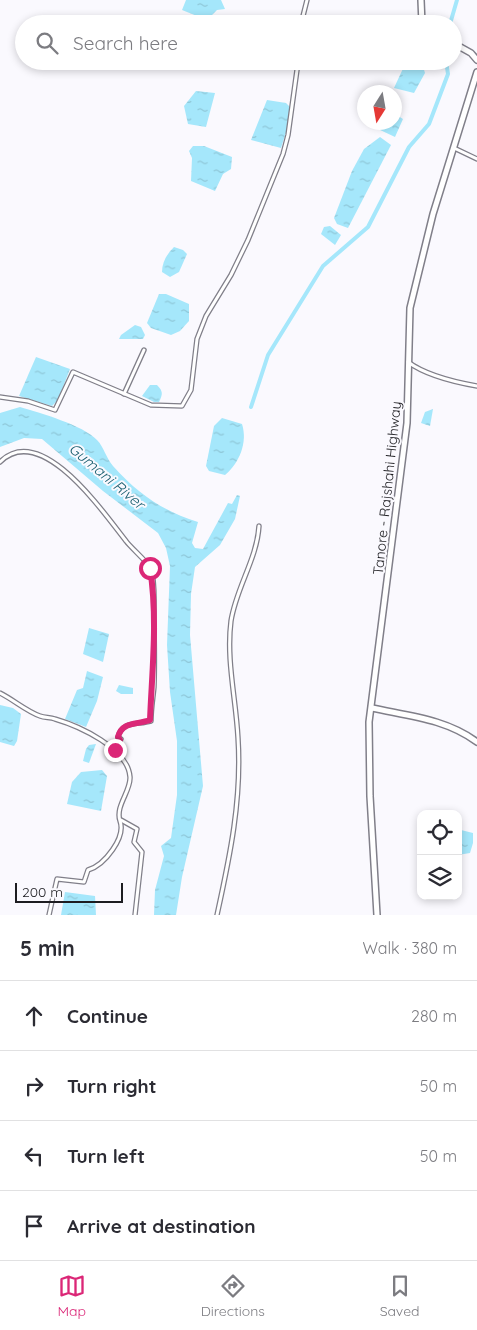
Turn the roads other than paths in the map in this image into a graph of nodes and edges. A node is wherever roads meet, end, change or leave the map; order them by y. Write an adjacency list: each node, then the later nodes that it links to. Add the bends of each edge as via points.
1 (307, 0): 3 (street)
2 (421, 0): 4 (main road)
3 (303, 15)
4 (422, 15)
5 (462, 48): 6 (main road)
6 (477, 60)
7 (296, 70): 14 (street, via 283,154 248,240 206,316 197,339 191,390 182,406 151,405)
8 (477, 72): 9 (main road, Tanore - Rajshahi Highway)
9 (454, 148): 10 (street); 12 (main road, Tanore - Rajshahi Highway, via 417,274 410,308)
10 (477, 158)
11 (144, 350): 14 (street)
12 (408, 362): 13 (street, via 449,380); 19 (main road, Tanore - Rajshahi Highway, via 405,441)
13 (477, 386)
14 (124, 394): 15 (street, via 73,372 55,410 28,401)
15 (0, 397)
16 (0, 462): 21 (street, via 9,453 28,451 61,466 150,568 154,592 154,688 150,720 124,727 119,732 120,740)
17 (259, 526): 25 (street, via 258,540 231,621 239,786)
18 (0, 693): 21 (street, via 40,716 74,726)
19 (372, 708): 20 (main road, via 441,722 457,728); 26 (main road, Tanore - Rajshahi Highway, via 368,742)
20 (477, 742)
21 (115, 750): 22 (street, via 122,756 130,777)
22 (119, 818): 23 (street, via 122,825 120,839 98,865 88,870 84,882 57,879); 24 (street, via 137,830 134,842 142,852)
23 (50, 915)
24 (135, 915)
25 (216, 915)
26 (377, 915)

